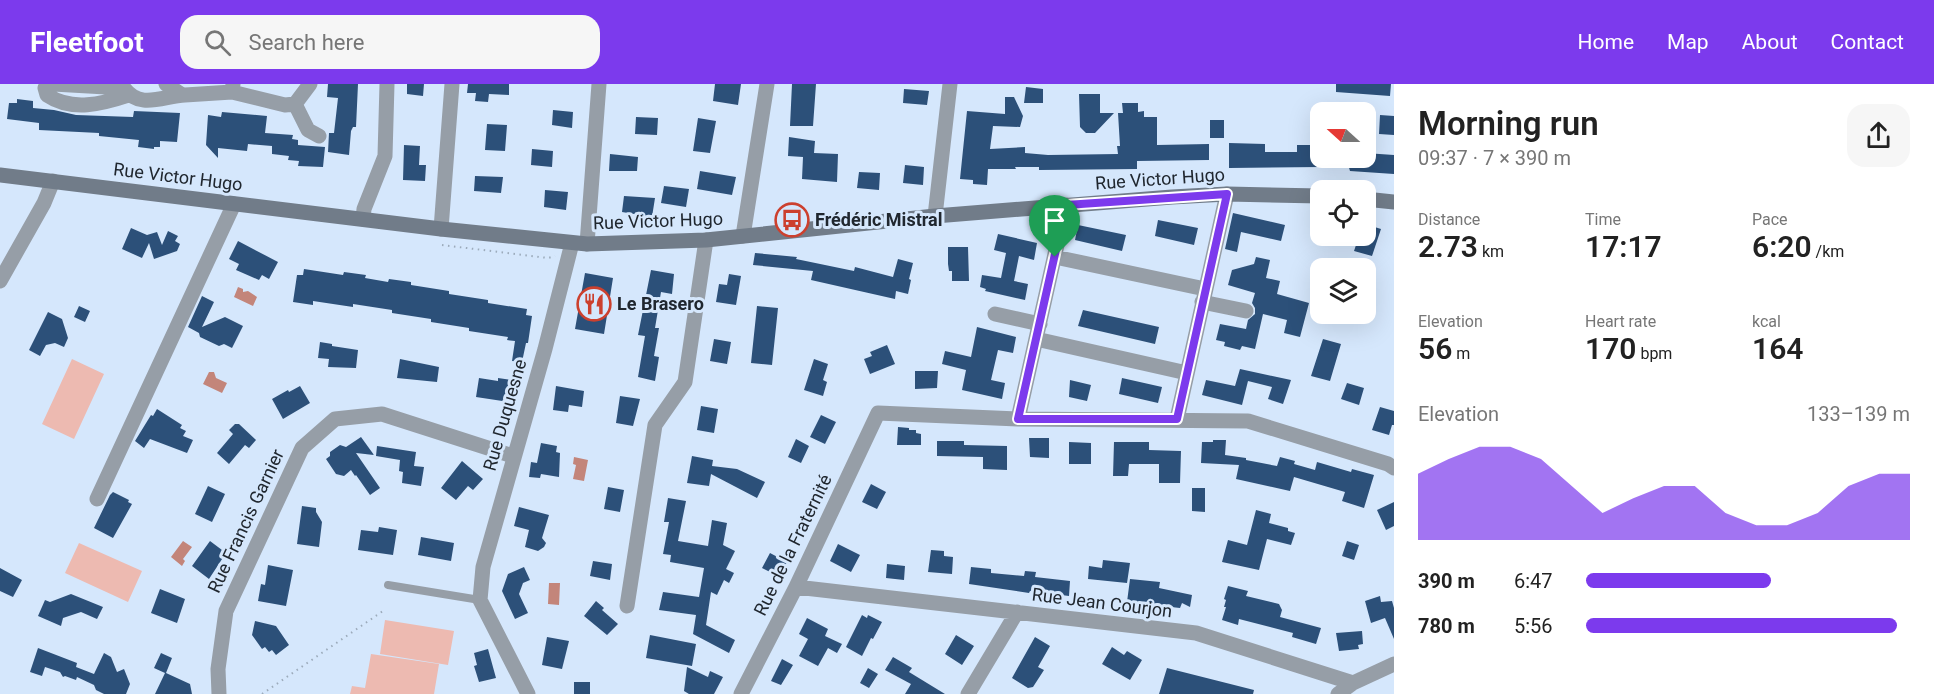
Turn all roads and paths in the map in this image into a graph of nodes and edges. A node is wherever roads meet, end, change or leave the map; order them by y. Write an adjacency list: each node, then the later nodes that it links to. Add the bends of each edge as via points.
1 (166, 84): 10 (street)
2 (310, 84): 11 (street)
3 (387, 84): 22 (street, via 384,156)
4 (452, 84): 23 (street)
5 (599, 84): 26 (street, Rue Duquesne)
6 (767, 84): 24 (street)
7 (950, 84): 21 (street)
8 (233, 88): 10 (street); 11 (street, via 285,105)
9 (125, 89): 10 (street, via 136,99)
10 (182, 95)
11 (295, 104): 12 (street, via 308,130)
12 (319, 136)
13 (0, 175): 14 (street, Rue Victor Hugo)
14 (53, 181): 19 (street, Rue Victor Hugo); 28 (street)
15 (1227, 194): 16 (street, Rue Victor Hugo); 20 (street, Rue Victor Hugo); 29 (street)
16 (1310, 196)
17 (1376, 201): 18 (street)
18 (1394, 202)
19 (234, 204): 22 (street, Rue Victor Hugo); 38 (street)
20 (1066, 205): 21 (street, Rue Victor Hugo); 27 (street)
21 (935, 216): 24 (street, Rue Victor Hugo)
22 (363, 219): 23 (street, Rue Victor Hugo)
23 (441, 229): 26 (street, Rue Victor Hugo)
24 (743, 236): 25 (street, Rue Victor Hugo)
25 (706, 240): 26 (street, Rue Victor Hugo); 42 (street, via 685,382 655,424)
26 (580, 243): 36 (street, Rue Duquesne)
27 (1055, 257): 29 (street); 32 (street)
28 (0, 281)
29 (1203, 296): 30 (street); 33 (street)
30 (1246, 311)
31 (995, 314): 32 (street)
32 (1038, 332): 33 (street); 34 (street)
33 (1187, 373): 35 (street)
34 (1018, 419): 35 (street); 40 (street, Rue de la Fraternité, via 878,413)
35 (1177, 419): 37 (street, via 1248,421)
36 (513, 456): 41 (street, Rue Duquesne, via 483,567); 47 (street, Rue Francis Garnier, via 382,414 334,419 302,448 225,611)
37 (1394, 468)
38 (97, 499)
39 (388, 585): 41 (lane)
40 (796, 586): 44 (street, Rue Jean Courjon); 50 (street, Rue de la Fraternité)
41 (480, 600): 49 (street)
42 (627, 606)
43 (383, 611): 48 (path)
44 (1017, 612): 46 (street, Rue Jean Courjon, via 1196,633); 51 (street)
45 (1394, 664): 46 (street, Rue Jean Courjon)
46 (1343, 691)
47 (219, 694)
48 (262, 694)
49 (528, 694)
50 (741, 694)
51 (968, 694)

